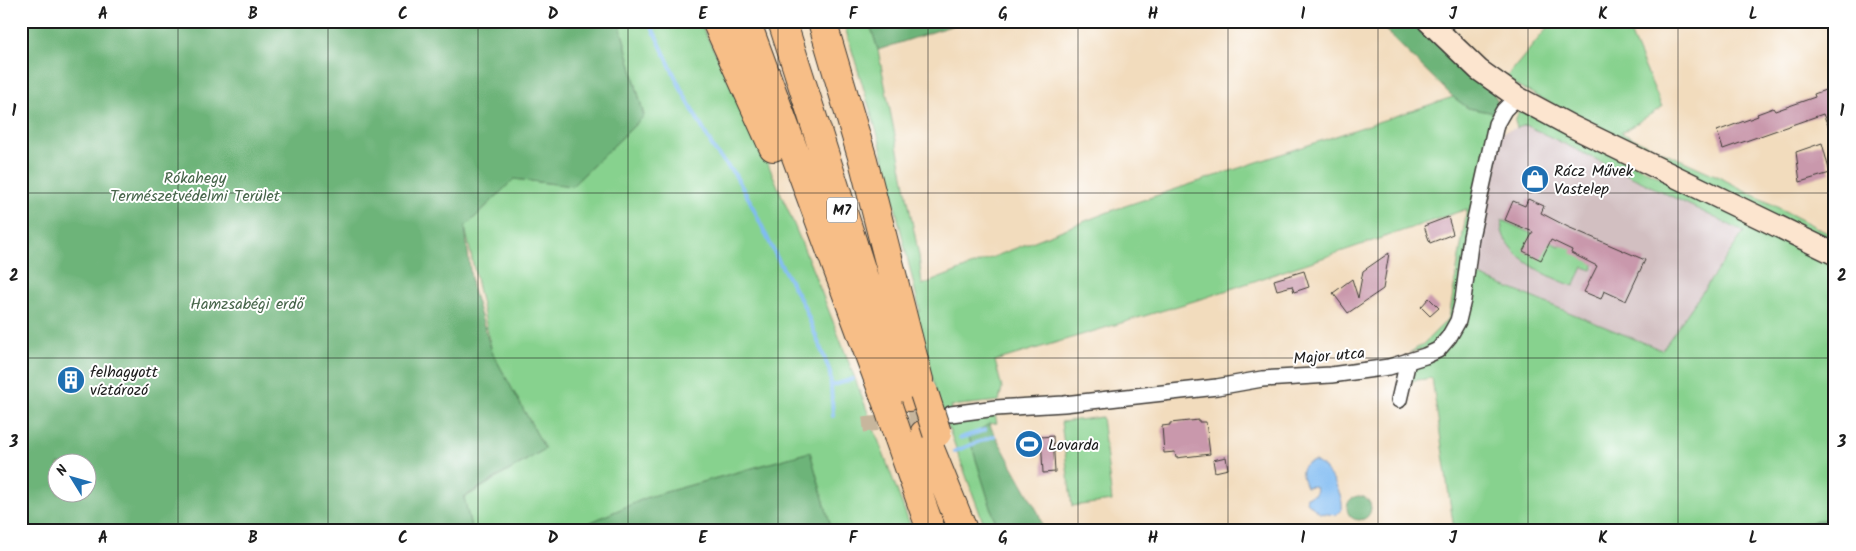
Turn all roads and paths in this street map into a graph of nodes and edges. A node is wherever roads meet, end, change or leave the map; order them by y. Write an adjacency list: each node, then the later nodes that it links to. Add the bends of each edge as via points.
1 (716, 21): 9 (highway, via 760,115 844,327)
2 (746, 21): 9 (highway, M7)
3 (782, 21): 9 (highway, M7)
4 (822, 21): 9 (highway, via 863,160 912,355)
5 (1428, 21): 6 (main road, via 1479,70)
6 (1517, 97): 7 (main road); 8 (street, Major utca, via 1496,124 1471,237 1458,321 1438,350)
7 (1835, 254)
8 (1408, 362): 10 (street); 11 (street, Major utca, via 1331,375 1262,378 1218,387 996,408)
9 (900, 395): 11 (highway, M7, bridge); 11 (highway, bridge)
10 (1399, 400)
11 (928, 429): 12 (highway, M7); 13 (highway, M7); 14 (highway, via 967,516)
12 (931, 530)
13 (963, 530)
14 (968, 530)

